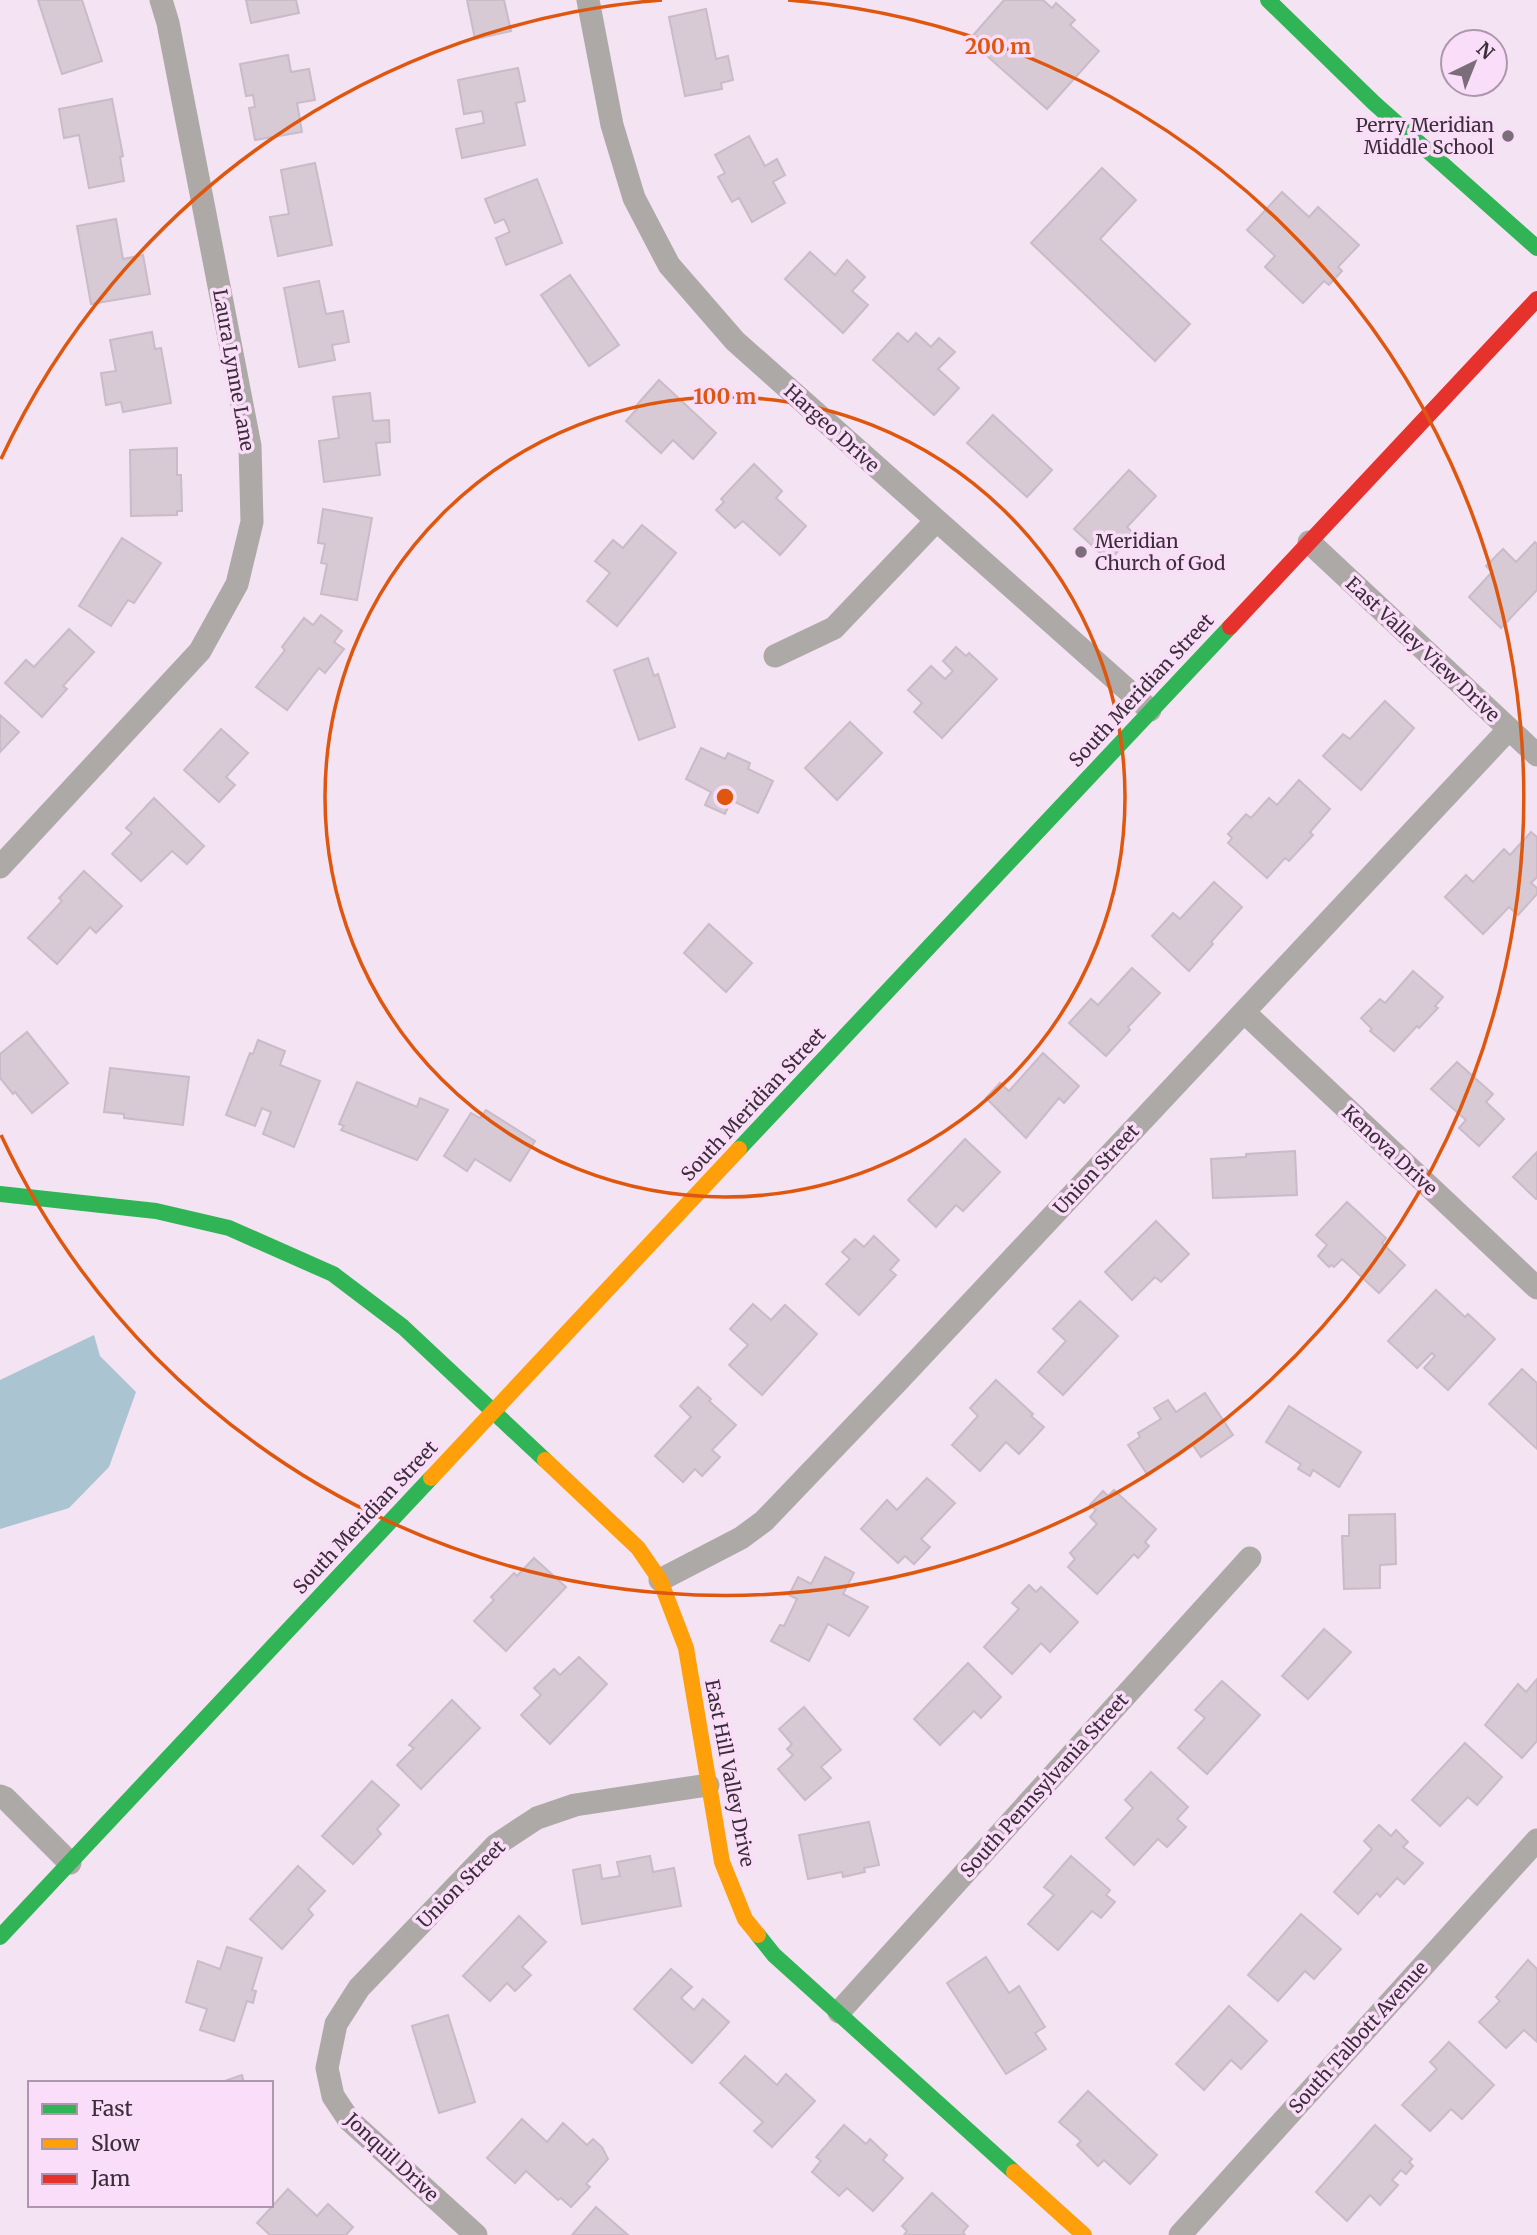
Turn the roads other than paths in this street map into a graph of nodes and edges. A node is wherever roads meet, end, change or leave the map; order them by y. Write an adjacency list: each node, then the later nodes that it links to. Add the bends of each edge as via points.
1 (161, 0): 12 (street, Laura Lynne Lane, via 250,446 252,522 237,584 200,652)
2 (588, 0): 6 (street, Hargeo Drive, via 612,125 634,198 669,265 735,341)
3 (1268, 0): 4 (main road, via 1374,103)
4 (1537, 248)
5 (1537, 299): 7 (main road, South Meridian Street)
6 (936, 521): 8 (street, via 834,628); 9 (street, Hargeo Drive)
7 (1309, 542): 9 (main road, South Meridian Street); 10 (street, East Valley View Drive)
8 (775, 656)
9 (1150, 710): 16 (main road, South Meridian Street)
10 (1509, 729): 11 (street, East Valley View Drive); 13 (street, Union Street)
11 (1537, 755)
12 (0, 867)
13 (1244, 1012): 15 (street, Kenova Drive); 18 (street, Union Street, via 764,1521)
14 (0, 1194): 16 (main road, East Hill Valley Drive, via 156,1211 229,1228 333,1274 403,1327)
15 (1537, 1288)
16 (494, 1411): 18 (main road, East Hill Valley Drive, via 638,1548); 22 (main road, South Meridian Street)
17 (1250, 1558): 24 (street, South Pennsylvania Street)
18 (660, 1580): 19 (main road, East Hill Valley Drive, via 686,1648)
19 (708, 1785): 24 (main road, East Hill Valley Drive, via 722,1862 745,1919 774,1955); 25 (street, Union Street, via 575,1805 537,1818 496,1846 359,1988 335,2024)
20 (0, 1796): 22 (street)
21 (1537, 1840): 28 (street, South Talbott Avenue)
22 (70, 1863): 23 (main road, South Meridian Street)
23 (0, 1937)
24 (839, 2012): 27 (main road, East Hill Valley Drive)
25 (327, 2068): 26 (street, Jonquil Drive, via 333,2096 349,2120)
26 (476, 2235)
27 (1084, 2235)
28 (1180, 2235)

